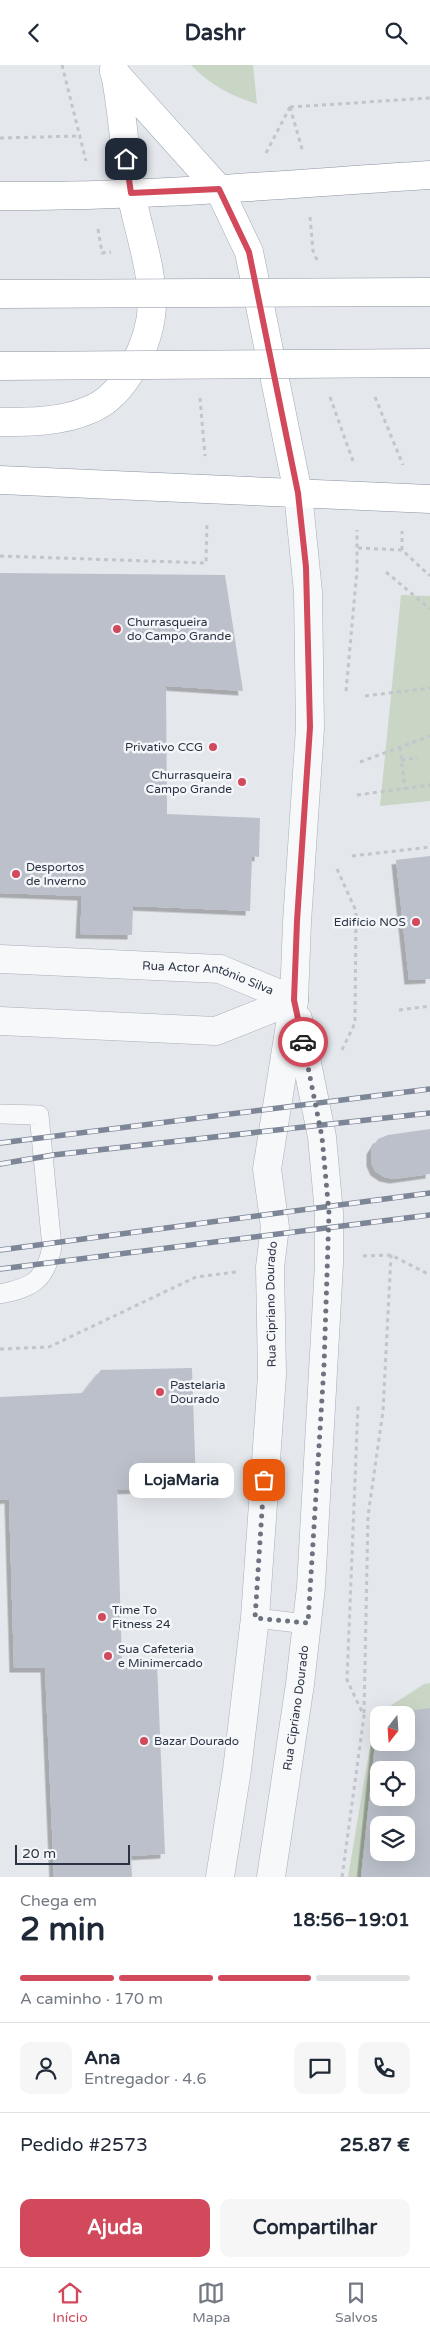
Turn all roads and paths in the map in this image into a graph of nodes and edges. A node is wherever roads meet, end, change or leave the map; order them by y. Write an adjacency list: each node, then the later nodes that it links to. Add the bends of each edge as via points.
1 (62, 65): 5 (path)
2 (113, 69): 8 (main road); 9 (main road)
3 (430, 98): 4 (path)
4 (290, 107)
5 (81, 136): 6 (path); 10 (path)
6 (0, 138)
7 (430, 175): 8 (main road)
8 (219, 189): 9 (main road); 18 (main road, via 249,252)
9 (131, 193): 10 (main road); 16 (main road, via 146,252 152,303 150,325 139,358 117,390 91,410 54,421)
10 (93, 195): 11 (main road)
11 (0, 197)
12 (430, 292): 13 (main road, bridge)
13 (0, 294)
14 (430, 363): 15 (main road, bridge)
15 (0, 366)
16 (0, 422)
17 (0, 480): 18 (main road)
18 (298, 493): 19 (main road); 39 (street, Rua Cipriano Dourado, via 308,593 310,727)
19 (430, 499)
20 (358, 548): 24 (path, via 402,550)
21 (0, 556): 22 (path)
22 (206, 563)
23 (386, 571): 25 (path)
24 (430, 576)
25 (430, 609)
26 (430, 688): 27 (path)
27 (365, 696)
28 (430, 736): 29 (path)
29 (400, 747): 31 (path); 32 (path)
30 (418, 759): 31 (path)
31 (401, 760): 34 (path)
32 (360, 762)
33 (430, 785): 34 (path)
34 (405, 789): 35 (path)
35 (357, 795)
36 (430, 847): 37 (path)
37 (352, 855)
38 (0, 959): 39 (street, Rua Actor António Silva, via 220,969)
39 (294, 1000): 42 (street, Rua Actor António Silva, via 216,1031); 48 (street, Rua Cipriano Dourado, via 267,1169 275,1227 270,1267 272,1375); 49 (street, Rua Cipriano Dourado, via 322,1137 329,1213 324,1366)
40 (430, 1006): 41 (path)
41 (399, 1010)
42 (0, 1021)
43 (0, 1114): 46 (lane, via 39,1115 52,1247 48,1266 36,1282)
44 (391, 1255): 50 (path, via 383,1411 368,1516)
45 (196, 1277): 47 (path, via 49,1347)
46 (0, 1294)
47 (0, 1349)
48 (255, 1618): 49 (lane); 51 (street, Rua Cipriano Dourado, via 237,1771)
49 (308, 1623): 52 (street, Rua Cipriano Dourado)
50 (364, 1716)
51 (220, 1877)
52 (272, 1877)

